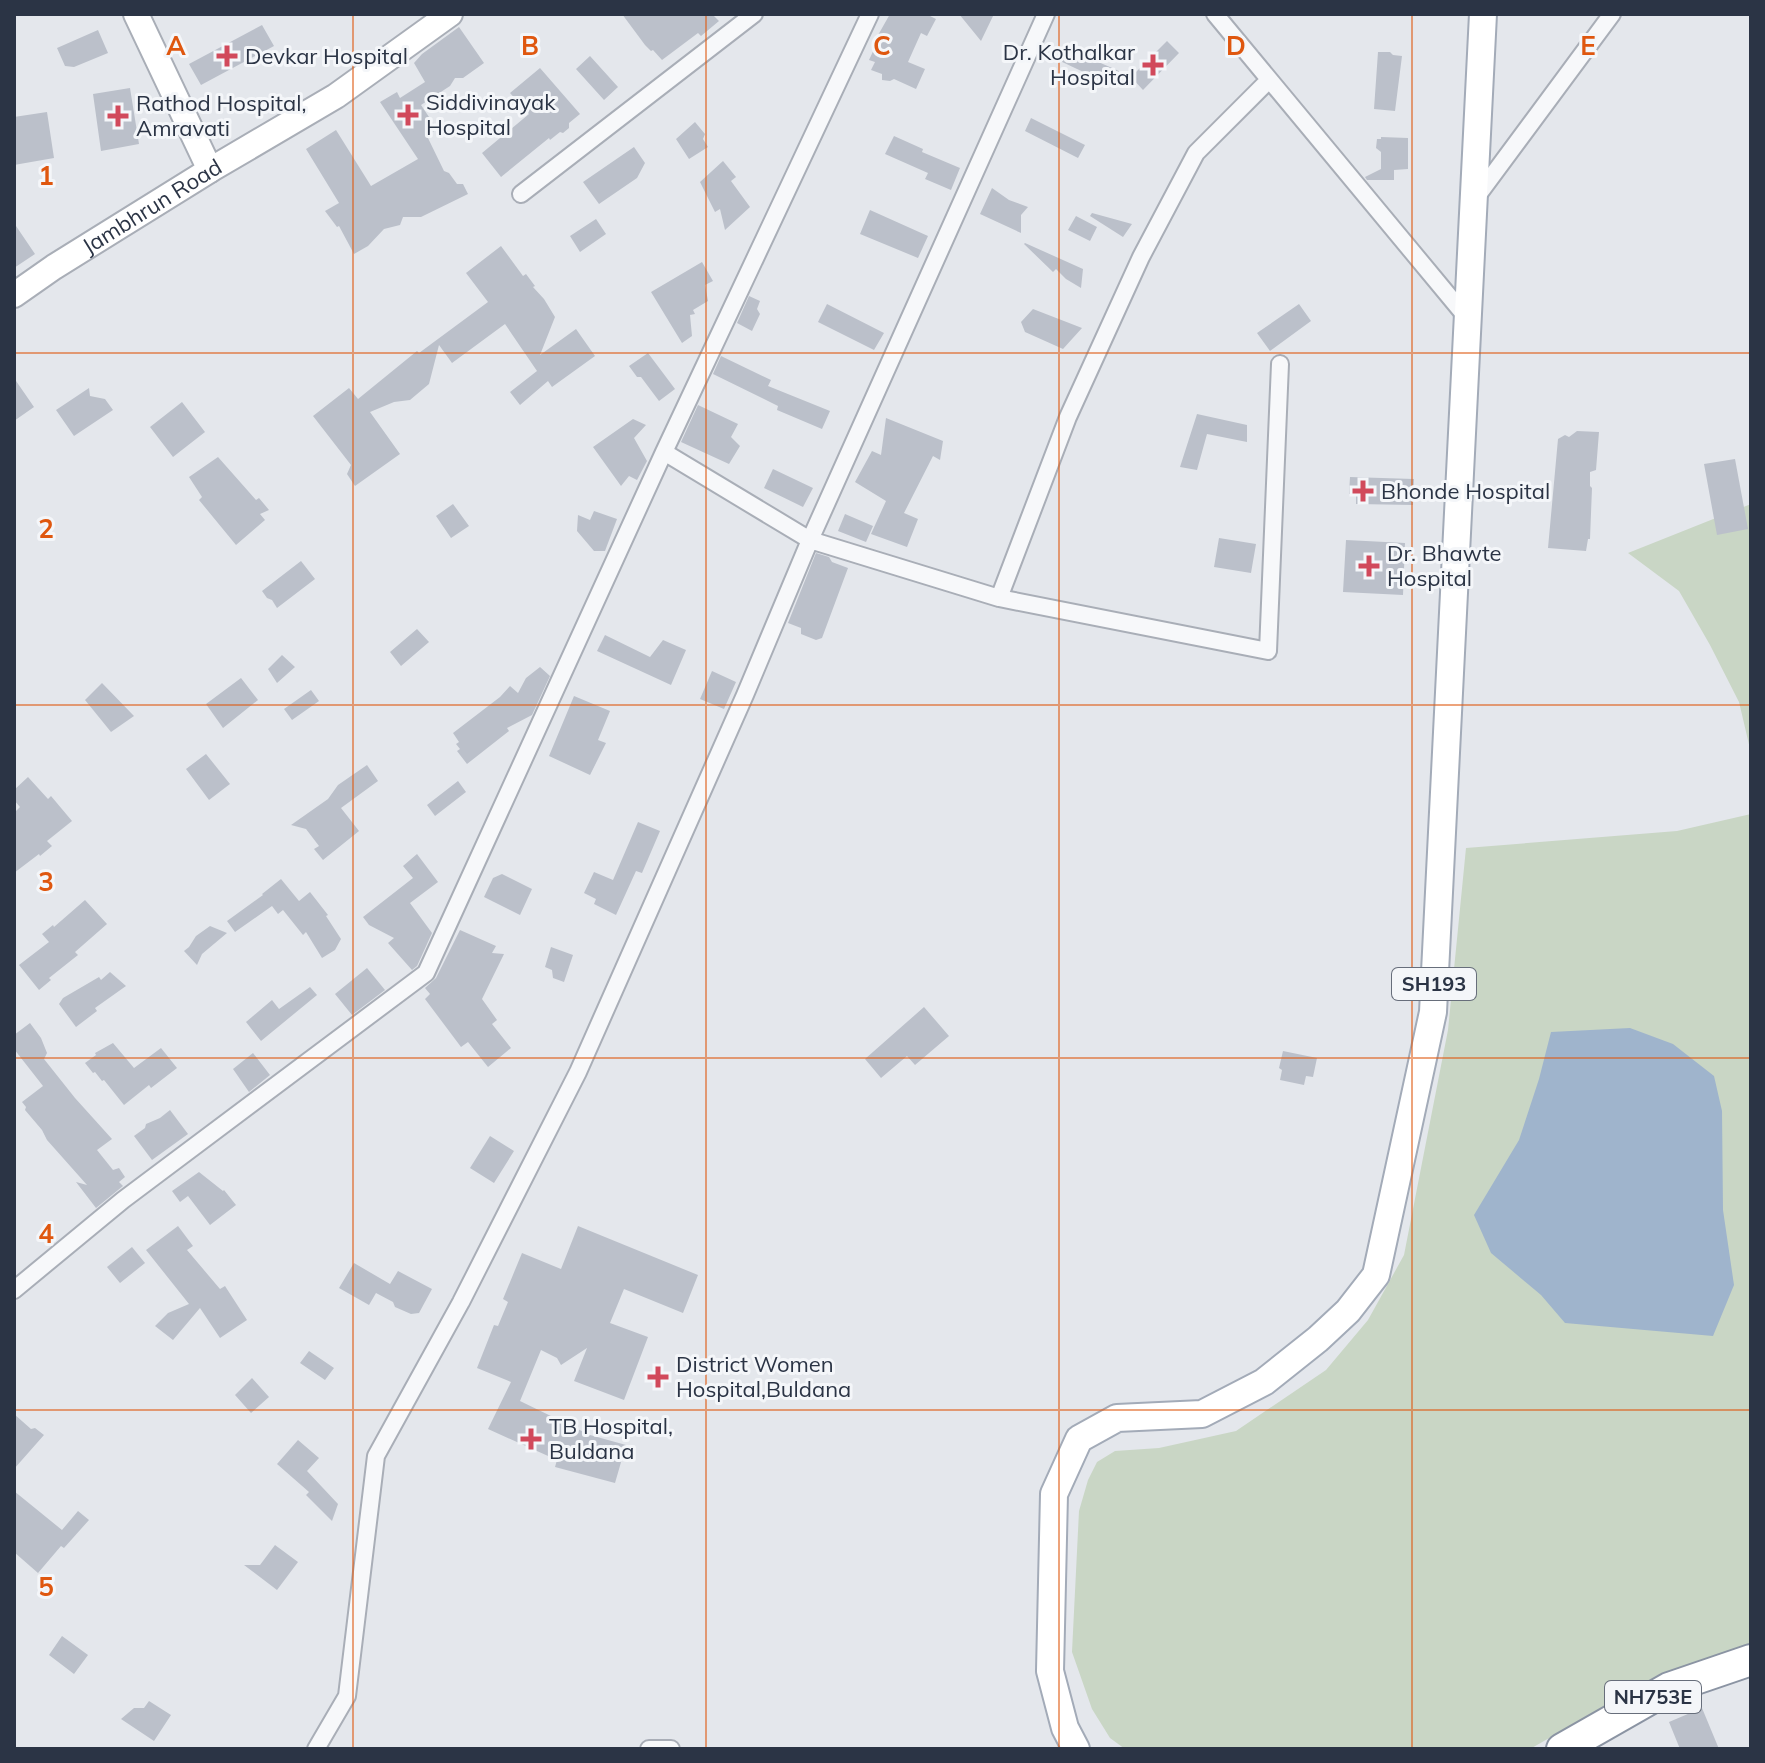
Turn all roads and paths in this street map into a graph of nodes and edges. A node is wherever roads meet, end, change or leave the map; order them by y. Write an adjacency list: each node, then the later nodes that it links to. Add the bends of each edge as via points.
1 (136, 14): 10 (street)
2 (450, 14): 10 (street, Jambhrun Road, via 336,96)
3 (754, 14): 11 (street)
4 (870, 14): 16 (street)
5 (1046, 14): 17 (street)
6 (1215, 14): 9 (street)
7 (1483, 14): 12 (main road, SH193)
8 (1612, 14): 12 (street)
9 (1269, 80): 14 (street); 18 (street, via 1196,153 1141,257 1068,417)
10 (210, 170): 13 (street, Jambhrun Road)
11 (521, 194)
12 (1474, 201): 14 (main road, SH193)
13 (14, 295)
14 (1468, 319): 24 (main road, SH193, via 1433,1012 1376,1275 1348,1311 1264,1382 1202,1414 1117,1418 1079,1439 1054,1494 1050,1671)
15 (1280, 364): 18 (street, via 1268,651)
16 (664, 452): 17 (street); 19 (street, via 426,973 123,1200)
17 (810, 540): 18 (street); 21 (street, via 578,1072 376,1456 347,1696)
18 (999, 598)
19 (14, 1290)
20 (1751, 1660): 25 (highway, NH753E, via 1669,1688)
21 (316, 1749)
22 (649, 1749): 23 (street)
23 (671, 1749)
24 (1076, 1749)
25 (1562, 1749)

